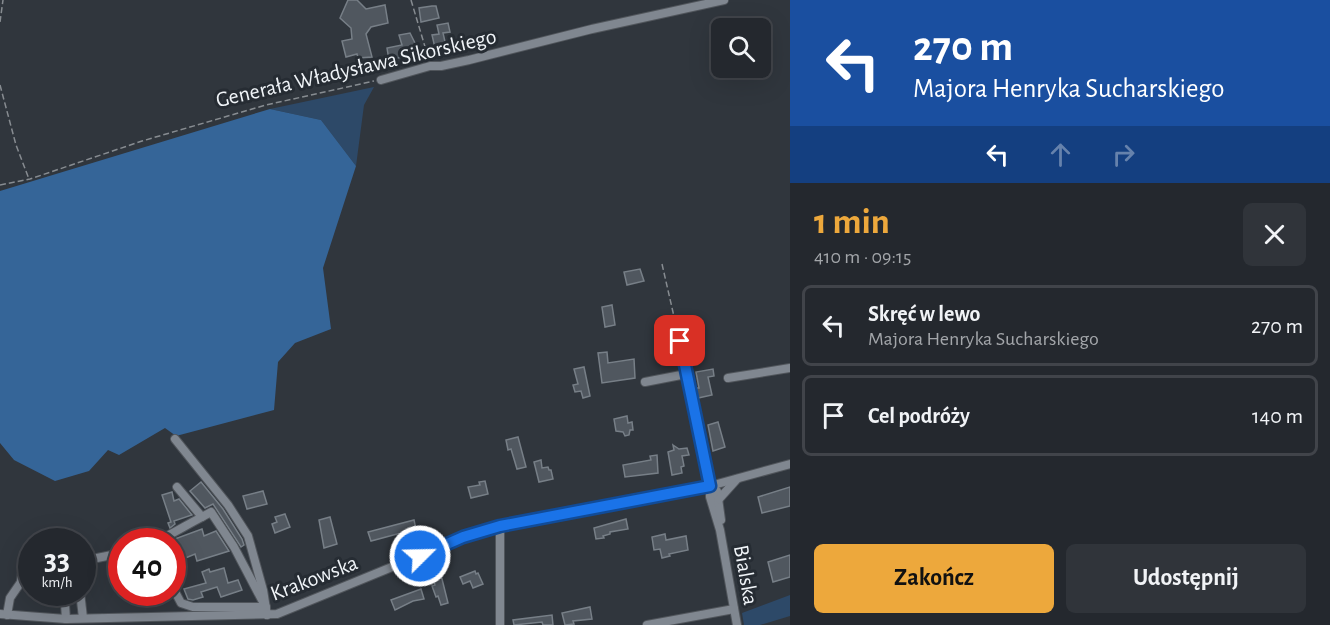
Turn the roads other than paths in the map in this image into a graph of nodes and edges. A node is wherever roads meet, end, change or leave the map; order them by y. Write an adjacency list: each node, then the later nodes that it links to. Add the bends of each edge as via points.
1 (724, 0): 2 (street, Generała Władysława Sikorskiego)
2 (381, 80)
3 (680, 341): 5 (street, Bialska)
4 (790, 368): 6 (street)
5 (686, 374): 7 (street); 12 (street, Bialska)
6 (728, 378)
7 (645, 382)
8 (175, 439): 21 (street, Krakowska, via 248,536)
9 (790, 464): 10 (street, Krakowska)
10 (737, 478): 12 (street, Krakowska); 13 (street)
11 (177, 487): 14 (street)
12 (705, 487): 13 (street, Bialska); 15 (street, Krakowska)
13 (715, 498): 20 (street, Bialska)
14 (202, 517): 16 (street); 21 (street, via 211,512)
15 (500, 526): 22 (street, Krakowska, via 463,537); 27 (street)
16 (179, 528)
17 (18, 586): 23 (street)
18 (186, 605): 21 (street)
19 (65, 606): 24 (street)
20 (734, 609): 28 (street); 29 (street, Bialska)
21 (267, 611): 22 (street, Krakowska); 25 (street, Krakowska)
22 (277, 614): 26 (street)
23 (4, 615): 24 (street, Krakowska)
24 (66, 619): 25 (street, Krakowska)
25 (83, 620)
26 (278, 625)
27 (500, 625)
28 (647, 625)
29 (737, 625)

